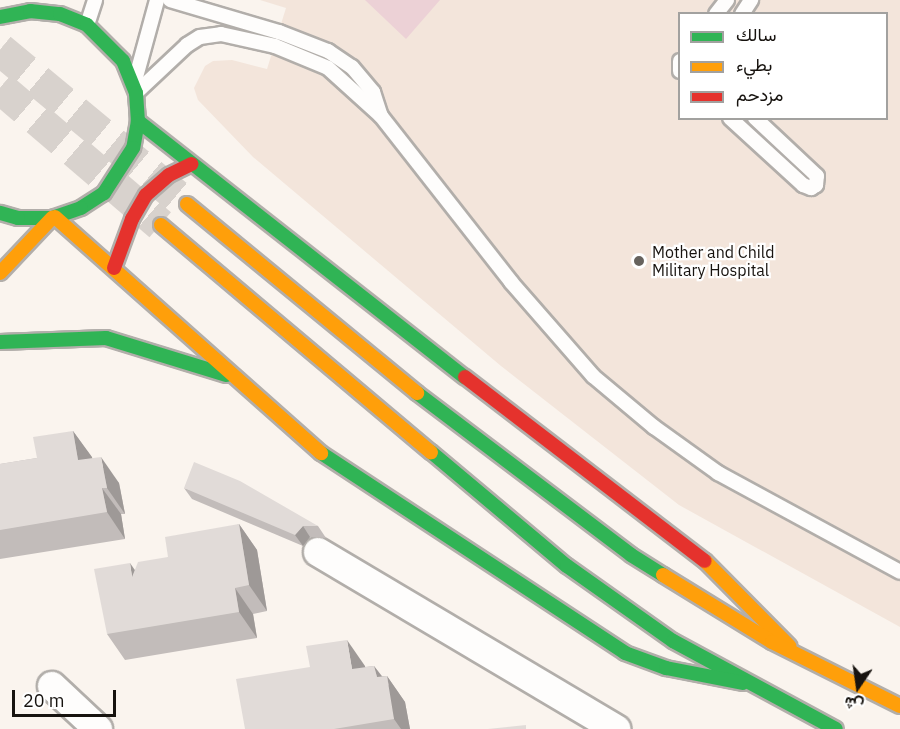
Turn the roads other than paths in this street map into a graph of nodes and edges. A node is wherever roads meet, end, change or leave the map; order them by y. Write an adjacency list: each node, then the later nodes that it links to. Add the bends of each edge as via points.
1 (95, 0): 7 (lane)
2 (157, 0): 8 (lane)
3 (170, 0): 9 (lane, via 279,32 328,51 352,67 373,92)
4 (727, 0): 5 (lane)
5 (718, 12)
6 (0, 16): 7 (main road, via 30,11 60,14)
7 (87, 25): 8 (main road, via 123,61)
8 (135, 89): 9 (lane, via 187,45 200,37 221,34 314,60); 12 (main road)
9 (381, 116): 23 (lane, via 511,282 593,376 654,428 718,472)
10 (732, 120): 11 (lane, via 803,185 816,185 817,176)
11 (757, 120)
12 (138, 121): 13 (main road); 16 (main road, via 133,148 110,186 81,208)
13 (192, 164): 18 (main road, via 169,175 146,195 132,219); 24 (main road, via 716,569)
14 (187, 204): 24 (main road, via 420,395 631,555)
15 (0, 213): 16 (main road, via 18,218)
16 (54, 218): 18 (main road); 19 (main road)
17 (161, 225): 25 (main road, via 567,566 673,641)
18 (114, 268): 21 (main road)
19 (0, 273)
20 (0, 342): 21 (main road, via 106,338)
21 (238, 379): 25 (main road, via 329,460 625,653 666,668)
22 (318, 552): 29 (street)
23 (900, 572)
24 (796, 654): 27 (main road)
25 (756, 685): 30 (main road)
26 (52, 686): 28 (street)
27 (900, 705)
28 (98, 729)
29 (616, 729)
30 (836, 729)

